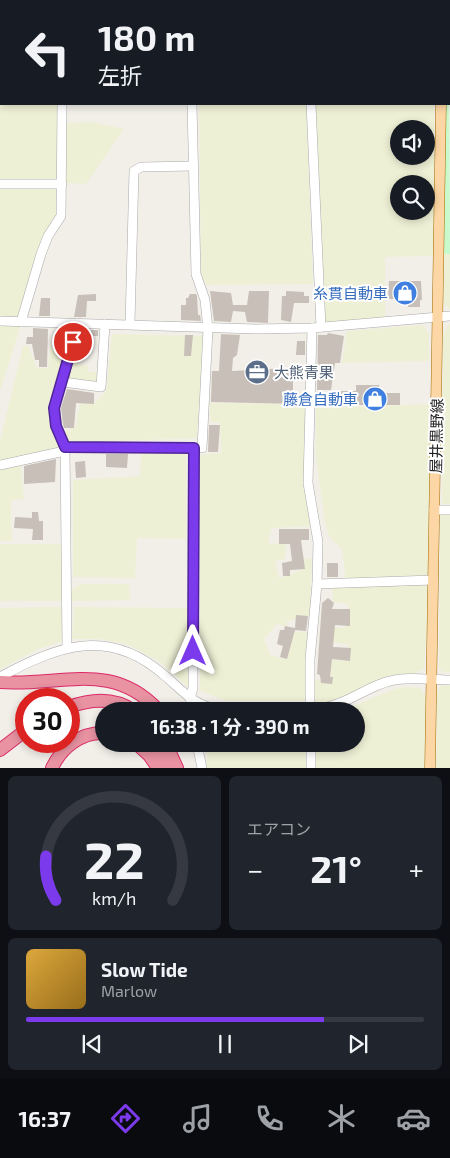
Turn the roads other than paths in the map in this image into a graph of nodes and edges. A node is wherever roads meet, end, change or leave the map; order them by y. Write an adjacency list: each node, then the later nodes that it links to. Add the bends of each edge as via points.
1 (62, 105): 7 (street)
2 (192, 105): 5 (street)
3 (312, 105): 15 (street)
4 (441, 105): 9 (main road, 屋井黒野線)
5 (193, 166): 14 (street, via 141,167 134,172); 16 (street, via 196,274 206,300)
6 (0, 184): 7 (street)
7 (62, 184): 11 (street, via 61,216 41,254)
8 (450, 316): 9 (street)
9 (438, 318): 15 (street); 21 (main road, 屋井黒野線)
10 (0, 321): 11 (street)
11 (21, 322): 12 (street)
12 (77, 323): 13 (street); 17 (street)
13 (105, 324): 14 (street); 17 (street, via 101,387)
14 (130, 324): 16 (street)
15 (316, 328): 16 (street); 24 (street, via 308,483 318,542)
16 (208, 329): 19 (street, via 202,448)
17 (63, 382): 18 (street, via 56,398 54,418)
18 (65, 447): 19 (street); 20 (street, via 60,452); 25 (street)
19 (194, 448): 33 (street)
20 (0, 465)
21 (434, 510): 22 (street); 23 (main road, 屋井黒野線)
22 (450, 510)
23 (433, 580): 24 (street); 27 (main road, 屋井黒野線)
24 (317, 584): 34 (street, via 310,659)
25 (67, 648): 26 (street, via 38,657); 32 (street, via 100,646 136,656 156,668)
26 (0, 677)
27 (432, 680): 28 (street); 35 (street, via 388,681); 56 (main road, 屋井黒野線)
28 (450, 680)
29 (0, 682): 31 (highway, via 86,678 120,683 136,690)
30 (111, 702): 36 (highway)
31 (149, 702)
32 (191, 702)
33 (194, 702)
34 (310, 702)
35 (340, 702)
36 (80, 703)
37 (95, 709): 38 (highway)
38 (80, 711)
39 (95, 734): 50 (highway, via 72,743 58,756)
40 (15, 738): 42 (highway)
41 (15, 748): 49 (highway)
42 (0, 750)
43 (146, 752): 51 (highway)
44 (160, 752): 52 (highway)
45 (170, 752): 53 (highway)
46 (175, 752): 53 (highway)
47 (199, 752): 54 (street)
48 (311, 752): 55 (street)
49 (0, 760)
50 (52, 768)
51 (158, 768)
52 (168, 768)
53 (178, 768)
54 (202, 768)
55 (311, 768)
56 (430, 768)

